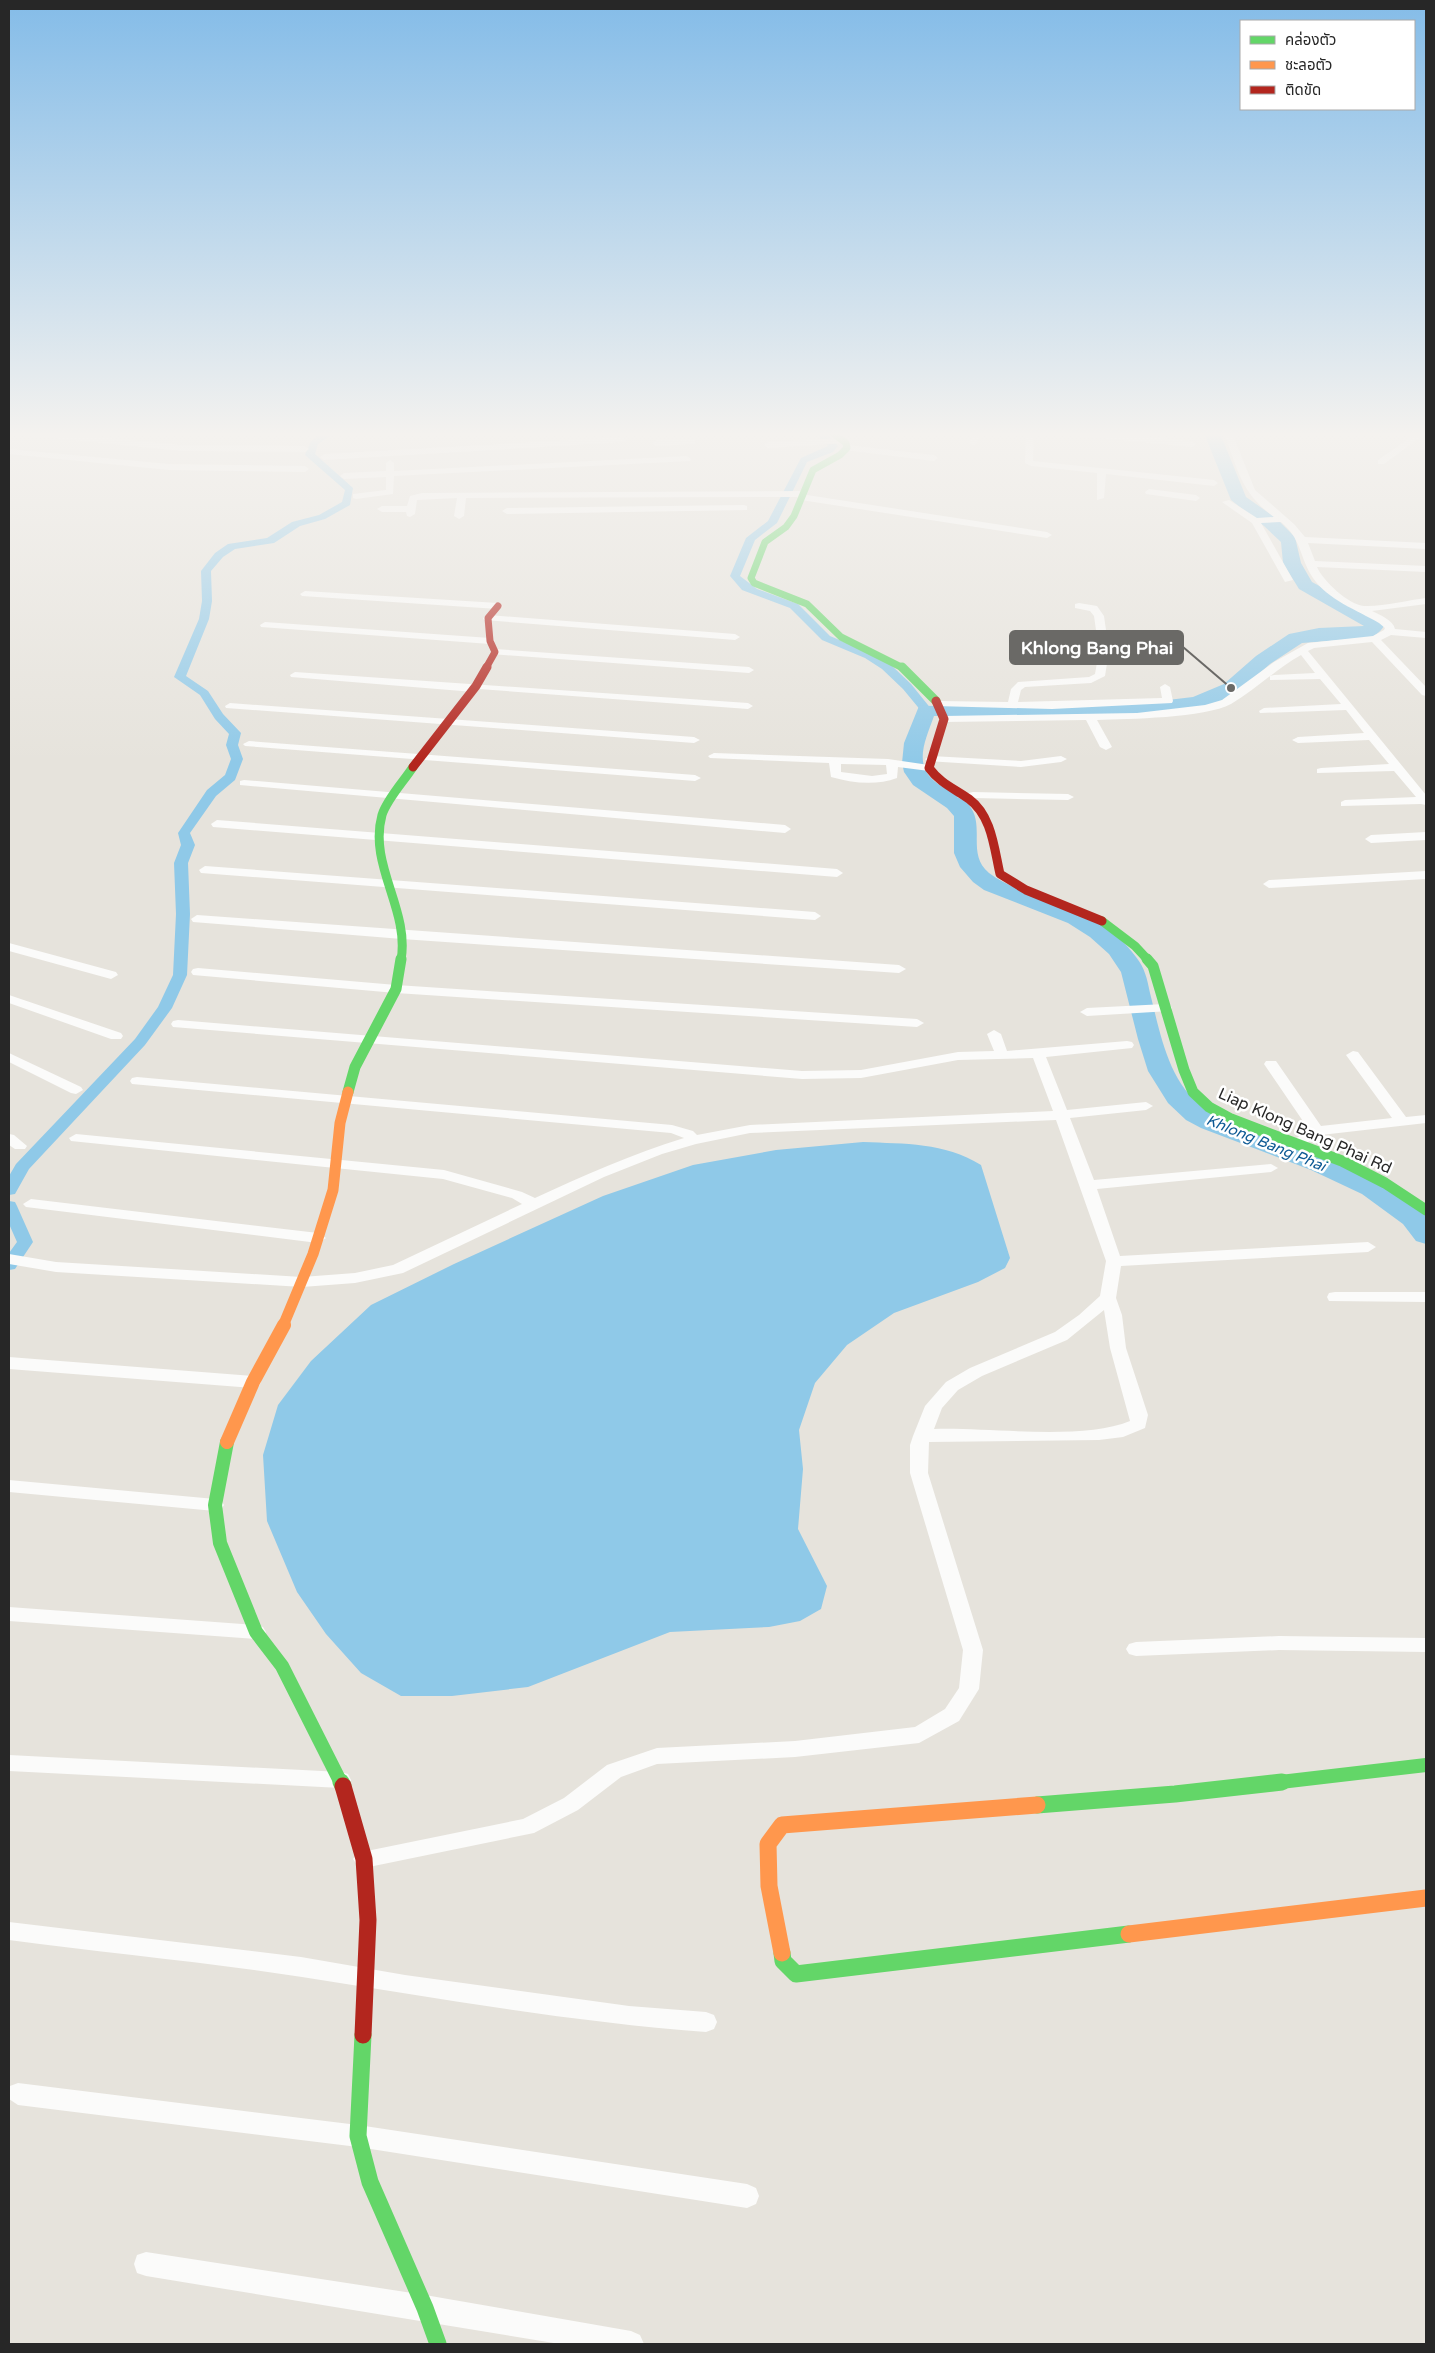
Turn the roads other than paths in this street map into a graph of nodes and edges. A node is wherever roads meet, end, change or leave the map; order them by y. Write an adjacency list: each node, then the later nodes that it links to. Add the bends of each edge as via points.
1 (765, 543): 33 (street, via 751,578 754,583 807,604 841,637 899,664)
2 (1269, 543): 8 (street)
3 (1304, 543): 6 (street)
4 (1361, 543): 5 (street)
5 (1426, 546)
6 (1312, 564): 7 (street); 13 (street, via 1316,576 1324,584)
7 (1426, 569)
8 (1288, 580)
9 (305, 594): 11 (street)
10 (1426, 601): 13 (street)
11 (498, 606): 14 (street)
12 (1079, 606): 31 (street, via 1093,608 1099,616 1104,651 1100,676 1092,680 1022,684 1016,688)
13 (1363, 609): 16 (street, via 1390,627)
14 (488, 618): 18 (street); 20 (street)
15 (265, 626): 20 (street)
16 (1389, 632): 17 (street); 19 (street)
17 (1426, 635)
18 (735, 637)
19 (1375, 639): 21 (street, via 1328,642); 28 (street)
20 (492, 647): 22 (street); 26 (street)
21 (1302, 650): 24 (street); 35 (street, via 1226,702 1206,708 1137,716)
22 (749, 670)
23 (295, 675): 26 (street)
24 (1324, 676): 25 (street); 32 (street)
25 (1274, 678)
26 (475, 687): 30 (street); 36 (street)
27 (1165, 687): 31 (street, via 1168,701)
28 (1426, 693)
29 (230, 706): 36 (street)
30 (748, 706)
31 (1012, 706): 33 (street)
32 (1350, 707): 34 (street); 37 (street)
33 (941, 711): 35 (street); 46 (street)
34 (1264, 711)
35 (1090, 717): 41 (street)
36 (448, 722): 38 (street); 43 (street)
37 (1373, 736): 39 (street); 48 (street)
38 (694, 740)
39 (1298, 740)
40 (249, 744): 43 (street)
41 (1106, 747)
42 (714, 756): 45 (street)
43 (421, 757): 50 (street); 52 (street)
44 (1061, 759): 46 (street, via 1021,764)
45 (835, 760): 47 (street); 47 (street, via 835,775 854,778 887,779 893,776)
46 (930, 763): 47 (street, via 916,768); 54 (street, Liap Klong Bang Phai Rd, via 933,777)
47 (898, 765)
48 (1398, 767): 49 (street); 55 (street)
49 (1321, 771)
50 (696, 778)
51 (244, 783): 52 (street)
52 (394, 796): 58 (street); 59 (street, via 383,813)
53 (1068, 796): 54 (street)
54 (963, 797): 76 (street, Liap Klong Bang Phai Rd, via 980,809 987,822 1000,874 1026,890 1089,914 1136,946 1153,966)
55 (1425, 801): 56 (street)
56 (1345, 804)
57 (217, 824): 59 (street)
58 (785, 829)
59 (378, 836): 63 (street); 65 (street, via 380,858)
60 (1426, 836): 61 (street)
61 (1371, 839)
62 (205, 870): 65 (street)
63 (837, 873)
64 (1426, 875): 66 (street)
65 (389, 884): 67 (street); 69 (street)
66 (1269, 884)
67 (815, 916)
68 (197, 919): 69 (street)
69 (402, 935): 71 (street); 74 (street, via 403,950)
70 (9, 948): 73 (street)
71 (899, 969)
72 (198, 972): 74 (street)
73 (111, 976)
74 (396, 988): 78 (street); 82 (street)
75 (9, 999): 81 (street)
76 (1162, 1008): 77 (street); 99 (street, Liap Klong Bang Phai Rd, via 1194,1092 1209,1107 1231,1119)
77 (1087, 1012)
78 (917, 1023)
79 (178, 1024): 82 (street)
80 (994, 1034): 85 (street)
81 (116, 1036)
82 (369, 1041): 85 (street, via 802,1075 861,1074 958,1056); 91 (street, via 355,1067)
83 (1126, 1045): 84 (street)
84 (1038, 1054): 85 (street); 93 (street)
85 (1002, 1055)
86 (1353, 1055): 95 (street)
87 (9, 1057): 90 (street)
88 (1271, 1064): 96 (street)
89 (137, 1081): 91 (street)
90 (76, 1090)
91 (347, 1100): 98 (street, via 672,1129 688,1134); 100 (street, via 340,1123)
92 (1146, 1106): 93 (street)
93 (1062, 1115): 98 (street, via 750,1129); 102 (street)
94 (1426, 1119): 95 (street)
95 (1402, 1122): 96 (street)
96 (1317, 1131): 99 (street)
97 (76, 1138): 100 (street)
98 (693, 1140): 104 (street, via 657,1150)
99 (1296, 1143): 105 (street, Liap Klong Bang Phai Rd, via 1385,1182)
100 (336, 1164): 104 (street, via 444,1175 517,1195); 106 (street, via 333,1190)
101 (1271, 1168): 102 (street)
102 (1088, 1185): 109 (street)
103 (31, 1204): 106 (street)
104 (535, 1205): 110 (street, via 397,1268 355,1278)
105 (1426, 1210)
106 (318, 1238): 110 (street)
107 (1368, 1247): 109 (street)
108 (9, 1259): 110 (street, via 56,1267)
109 (1114, 1261): 113 (street)
110 (302, 1282): 115 (street, via 290,1314)
111 (1335, 1297): 112 (street)
112 (1426, 1297)
113 (1108, 1298): 116 (street, via 1061,1336 976,1372 952,1386 934,1406); 116 (street, via 1114,1314 1118,1348 1139,1415 1139,1424 1134,1428 1079,1434)
114 (9, 1363): 115 (street)
115 (253, 1382): 118 (street, via 228,1438)
116 (922, 1436): 126 (street, via 919,1473 973,1650 969,1689 952,1715 919,1734 795,1749 657,1756 614,1771 570,1804 527,1827)
117 (9, 1486): 118 (street)
118 (215, 1505): 120 (street, via 220,1543)
119 (9, 1614): 120 (street)
120 (256, 1632): 125 (street, via 282,1666)
121 (1426, 1645): 122 (street, via 1279,1643)
122 (1136, 1649)
123 (9, 1762): 125 (street)
124 (1426, 1765): 127 (street, via 1175,1794 782,1825 768,1844 769,1886 783,1961 796,1974)
125 (341, 1780): 126 (street)
126 (364, 1859): 129 (street, via 368,1920)
127 (1426, 1898)
128 (9, 1931): 129 (street)
129 (366, 1978): 130 (street, via 630,2016); 132 (street)
130 (706, 2022)
131 (18, 2094): 132 (street)
132 (358, 2136): 133 (street); 135 (street, via 370,2182)
133 (747, 2196)
134 (146, 2264): 135 (street)
135 (425, 2308): 136 (street); 137 (street)
136 (438, 2344)
137 (631, 2344)

